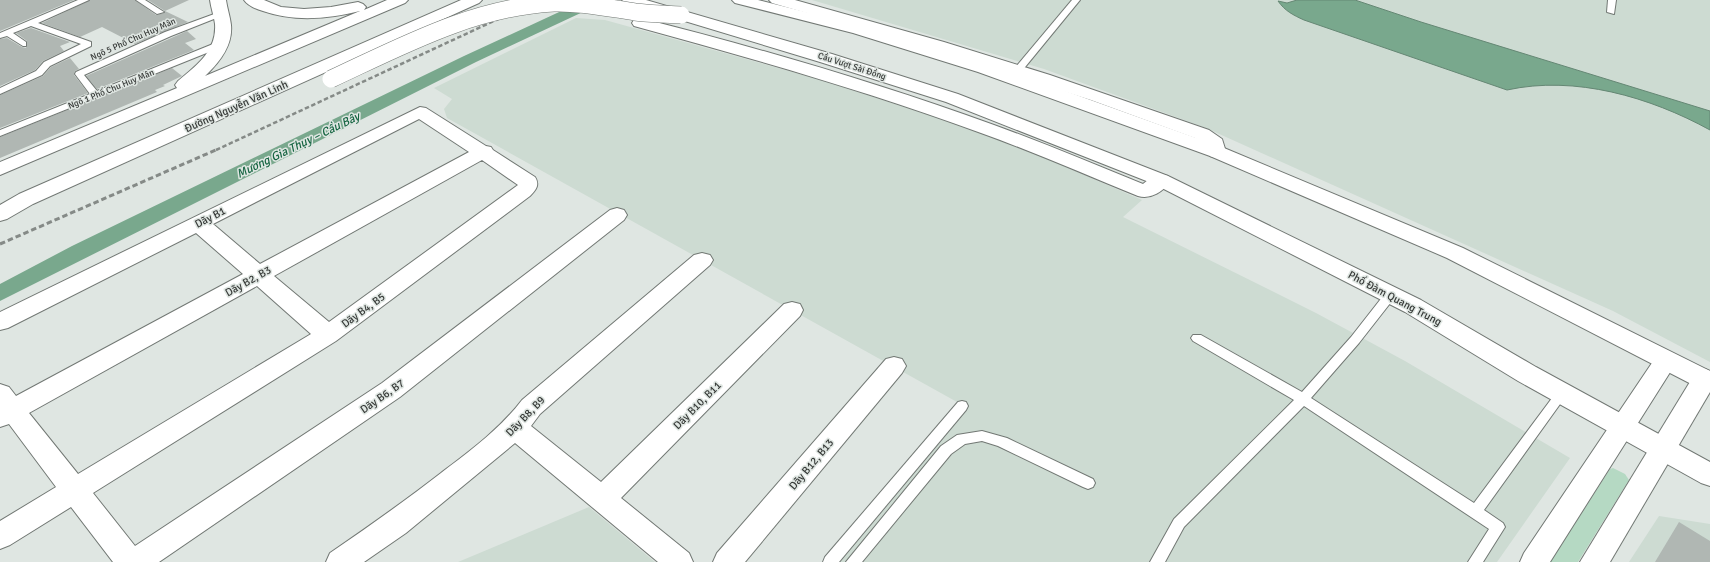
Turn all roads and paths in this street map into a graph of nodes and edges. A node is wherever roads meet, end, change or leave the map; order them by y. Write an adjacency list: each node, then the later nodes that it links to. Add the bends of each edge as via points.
1 (85, 0): 17 (lane)
2 (140, 0): 13 (lane)
3 (252, 0): 4 (main road, via 264,7 306,15 334,13)
4 (382, 0)
5 (400, 0): 24 (main road)
6 (474, 0): 32 (main road, Đường Nguyễn Văn Linh, via 26,199)
7 (630, 0): 15 (main road, Cầu Vượt Sài Đồng, bridge)
8 (740, 0): 29 (main road, via 859,30 984,68)
9 (777, 0): 21 (main road, via 885,29)
10 (1076, 0): 21 (lane)
11 (1612, 0): 14 (lane)
12 (219, 8): 20 (main road, via 223,26); 23 (lane, Ngõ 5 Phố Chu Huy Mân, via 79,74)
13 (160, 12)
14 (1611, 12)
15 (681, 15): 27 (main road, Cầu Vượt Sài Đồng, via 952,98); 35 (main road, bridge, via 638,12 594,4 555,3 520,6 480,16 436,32 49,206)
16 (640, 22): 31 (main road, via 880,92 1032,146 1146,192)
17 (30, 23): 18 (lane); 22 (lane, via 88,44 47,64 39,73)
18 (4, 34): 19 (lane)
19 (23, 44)
20 (221, 44): 23 (lane, Ngõ 1 Phố Chu Huy Mân); 24 (main road, via 215,57 198,73 176,92)
21 (1018, 70): 29 (main road, via 1202,134 1215,143)
22 (0, 91)
23 (96, 95): 26 (lane, Ngõ 1 Phố Chu Huy Mân)
24 (154, 104): 30 (main road)
25 (420, 112): 28 (main road, Dãy B4, B5); 34 (main road, Dãy B1)
26 (2, 129)
27 (1070, 143): 31 (main road, Phố Đàm Quang Trung)
28 (484, 151): 37 (main road, Dãy B2, B3); 41 (main road, Dãy B4, B5, via 528,181 528,186 523,192)
29 (1217, 152): 43 (main road, via 1455,253)
30 (0, 169)
31 (1161, 180): 38 (main road, Phố Đàm Quang Trung)
32 (0, 214)
33 (617, 215): 60 (main road, Dãy B6, B7, via 396,387)
34 (198, 223): 37 (main road); 40 (main road, Dãy B1)
35 (0, 225)
36 (702, 260): 51 (main road, Dãy B8, B9, via 531,407)
37 (259, 275): 41 (main road); 49 (main road, Dãy B2, B3)
38 (1391, 294): 46 (main road, Phố Đàm Quang Trung); 47 (lane)
39 (792, 310): 56 (main road, Dãy B10, B11)
40 (0, 322)
41 (328, 335): 55 (main road, Dãy B4, B5)
42 (1197, 338): 47 (lane)
43 (1666, 360): 45 (main road); 50 (main road)
44 (894, 366): 63 (main road, Dãy B12, B13)
45 (1708, 380): 52 (main road)
46 (1562, 393): 50 (main road, Phố Đàm Quang Trung); 57 (lane)
47 (1303, 399): 57 (lane); 66 (lane, via 1179,523)
48 (962, 406): 64 (lane)
49 (4, 407): 55 (main road)
50 (1622, 427): 52 (main road, Phố Đàm Quang Trung); 68 (main road)
51 (515, 428): 56 (main road); 61 (main road, Dãy B8, B9, via 396,524)
52 (1663, 449): 53 (main road, Phố Đàm Quang Trung); 69 (main road)
53 (1710, 475)
54 (1088, 483): 65 (lane, via 1002,442 982,436 962,439 946,450)
55 (75, 491): 58 (main road, Dãy B4, B5); 59 (main road)
56 (602, 499): 62 (main road)
57 (1476, 511): 67 (lane, via 1498,527)
58 (0, 536)
59 (130, 562)
60 (135, 562)
61 (340, 562)
62 (679, 562)
63 (727, 562)
64 (830, 562)
65 (852, 562)
66 (1156, 562)
67 (1475, 562)
68 (1534, 562)
69 (1594, 562)

